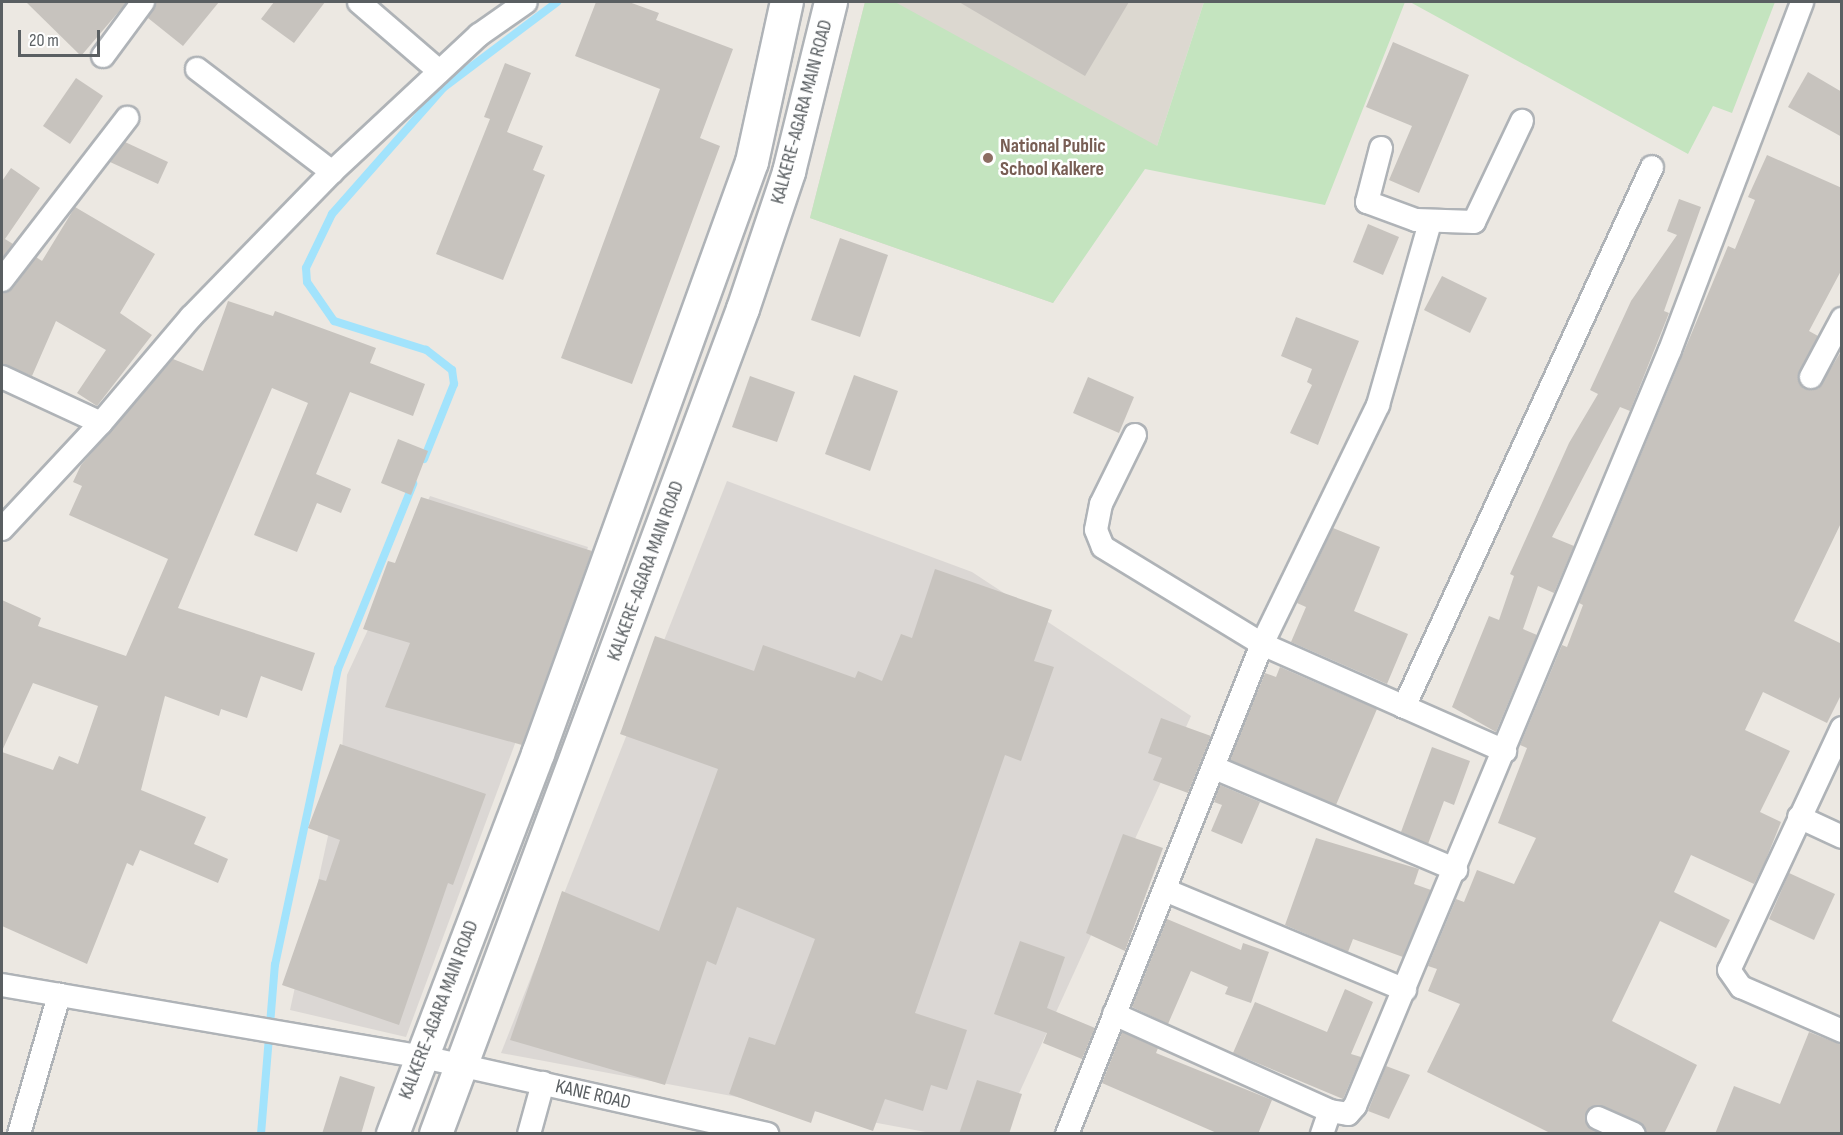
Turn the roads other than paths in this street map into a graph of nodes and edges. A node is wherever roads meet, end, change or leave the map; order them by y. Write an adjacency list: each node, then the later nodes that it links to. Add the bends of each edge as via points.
1 (143, 2): 7 (street)
2 (359, 2): 9 (street)
3 (526, 2): 9 (street)
4 (788, 2): 37 (street, KALKERE-AGARA MAIN ROAD, via 752,162 538,754)
5 (831, 2): 38 (street, KALKERE-AGARA MAIN ROAD, via 789,172 742,309 537,871)
6 (1802, 2): 26 (street, via 1670,350)
7 (103, 56)
8 (197, 69): 14 (street)
9 (439, 71): 14 (street)
10 (127, 118): 16 (street)
11 (1522, 121): 15 (street, via 1474,222)
12 (1381, 148): 15 (street, via 1367,202)
13 (1652, 167): 24 (street)
14 (332, 172): 20 (street, via 191,317)
15 (1430, 223): 23 (street, via 1378,405)
16 (2, 280)
17 (1842, 320): 19 (street)
18 (2, 377): 20 (street)
19 (1811, 377)
20 (101, 423): 22 (street)
21 (1135, 435): 23 (street, via 1101,504 1096,530 1103,547)
22 (2, 529)
23 (1262, 644): 24 (street); 27 (street)
24 (1404, 707): 26 (street)
25 (1842, 728): 28 (street)
26 (1505, 751): 30 (street)
27 (1215, 768): 30 (street); 31 (street)
28 (1799, 817): 29 (street); 36 (street, via 1729,970 1742,987)
29 (1842, 837)
30 (1456, 870): 33 (street)
31 (1165, 890): 33 (street); 35 (street)
32 (2, 985): 34 (street, KANE ROAD)
33 (1405, 990): 40 (street, via 1355,1106 1348,1114)
34 (59, 995): 37 (street, KANE ROAD); 43 (street)
35 (1114, 1014): 40 (street); 48 (street)
36 (1842, 1031)
37 (418, 1056): 38 (street, KANE ROAD); 44 (street, KALKERE-AGARA MAIN ROAD)
38 (458, 1066): 39 (street, KANE ROAD); 45 (street, KALKERE-AGARA MAIN ROAD)
39 (543, 1083): 42 (street, KANE ROAD); 46 (street)
40 (1330, 1111): 49 (street)
41 (1598, 1118): 50 (street)
42 (724, 1129): 47 (street, KANE ROAD)
43 (19, 1134)
44 (393, 1134)
45 (436, 1134)
46 (529, 1134)
47 (767, 1134)
48 (1067, 1134)
49 (1322, 1134)
50 (1634, 1134)

